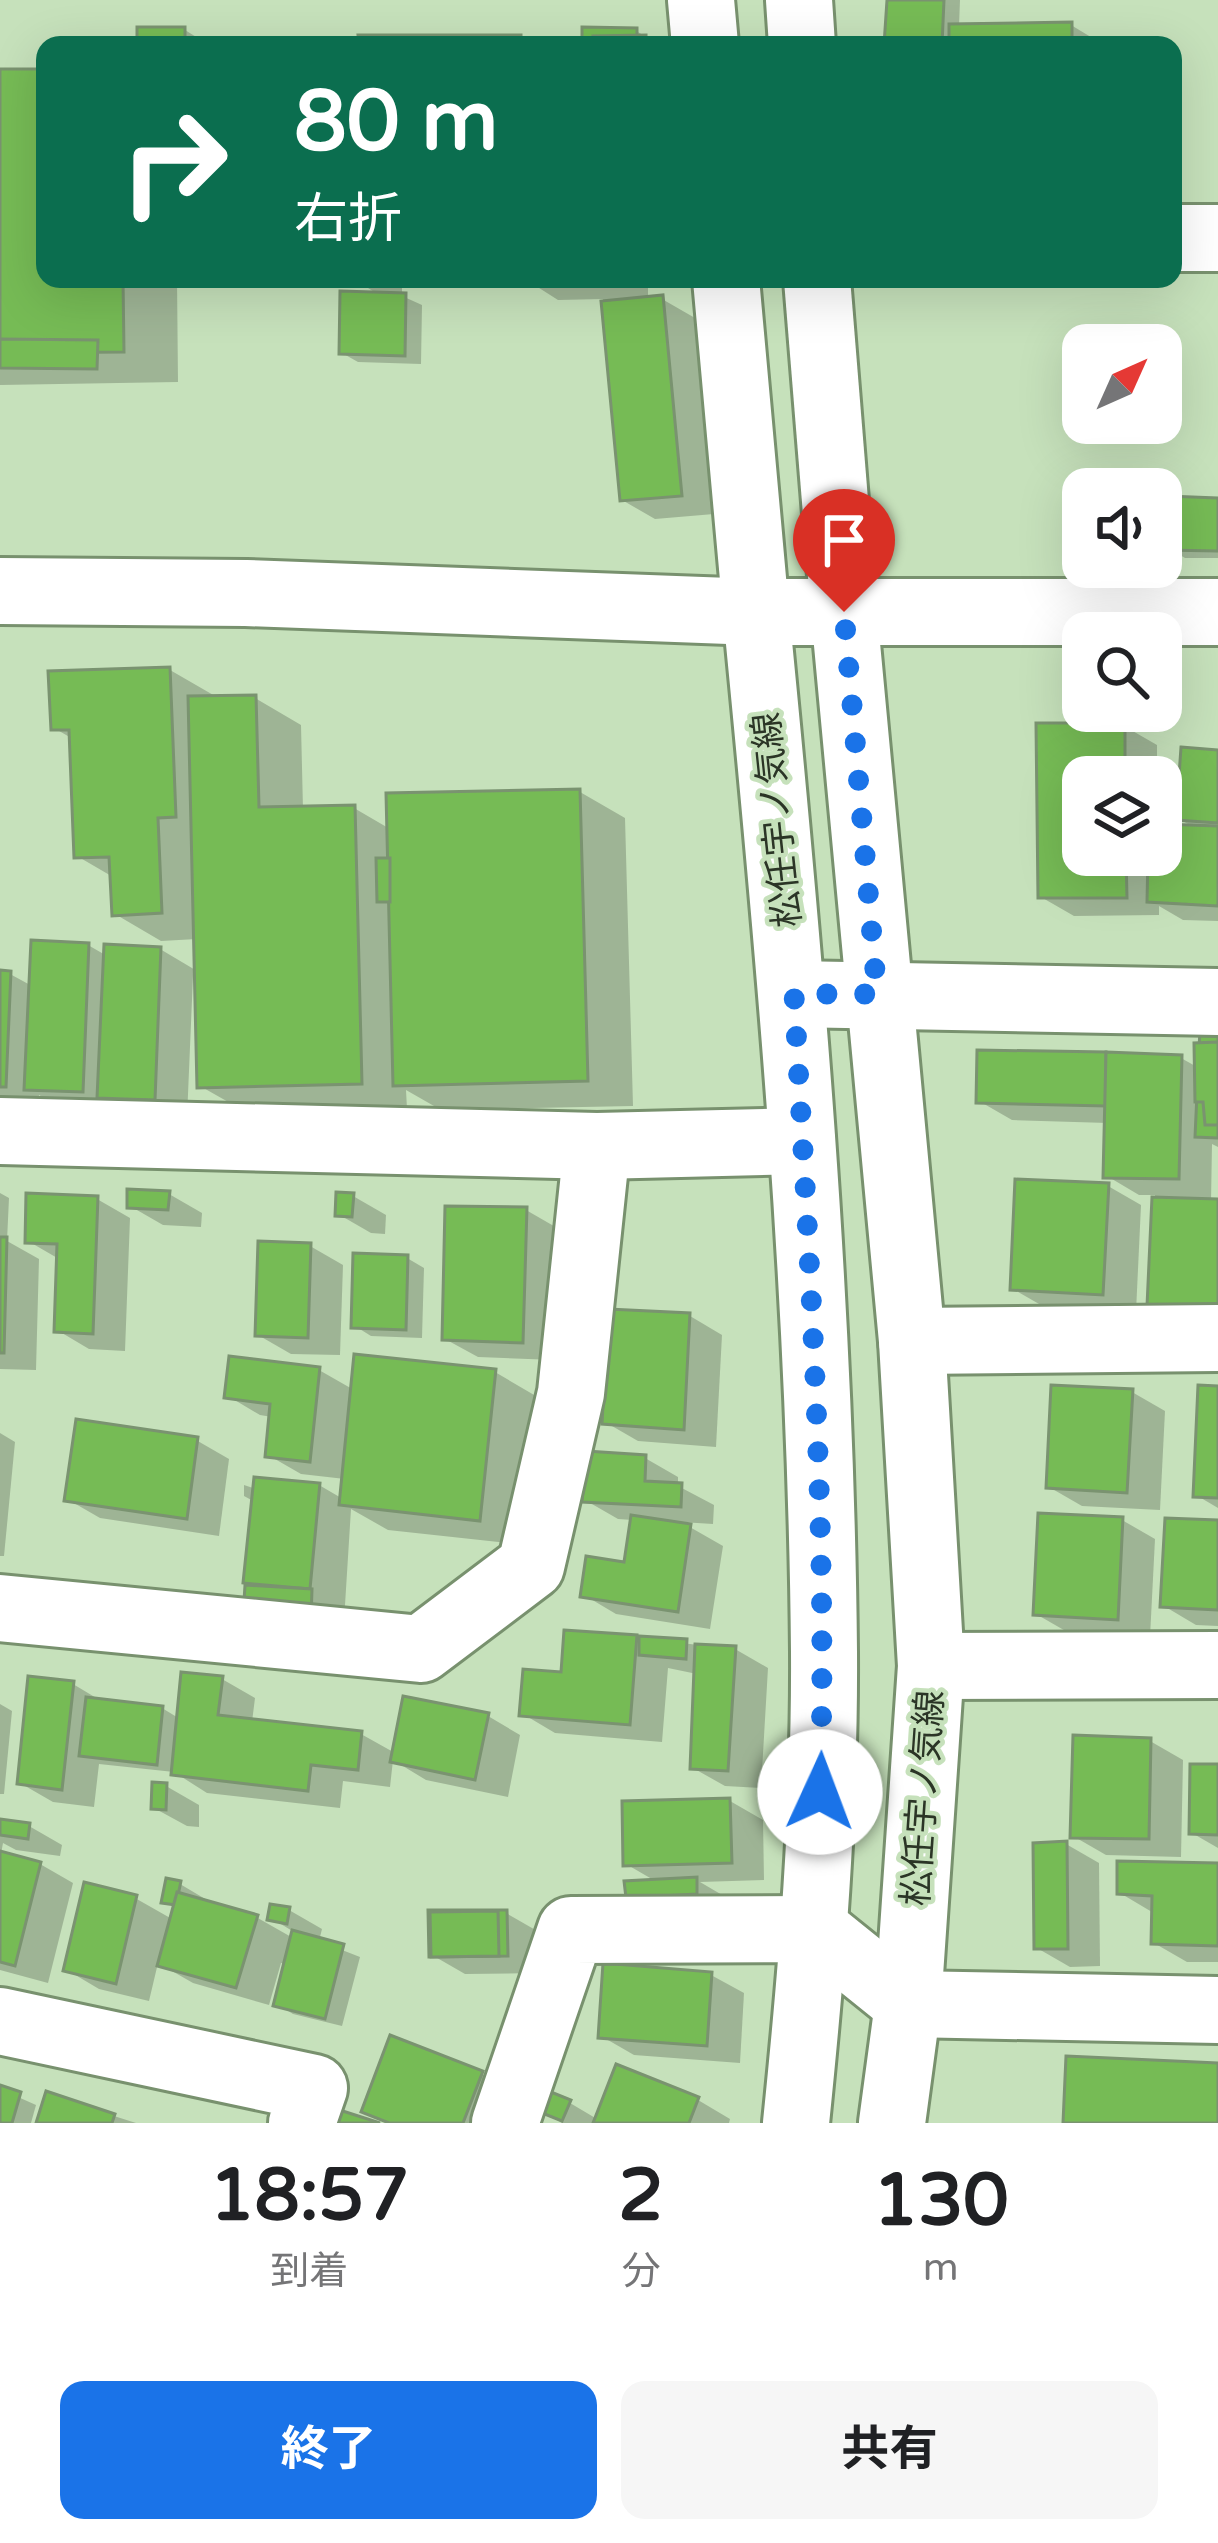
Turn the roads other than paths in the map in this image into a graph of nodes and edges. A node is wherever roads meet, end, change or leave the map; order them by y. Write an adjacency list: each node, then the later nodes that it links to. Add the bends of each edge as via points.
1 (701, 0): 3 (street)
2 (799, 0): 4 (street)
3 (704, 36)
4 (801, 36)
5 (1182, 238): 6 (street)
6 (1218, 238)
7 (727, 288): 10 (street, 松任宇ノ気線)
8 (818, 288): 11 (street, 松任宇ノ気線)
9 (0, 591): 10 (street)
10 (756, 612): 11 (street); 13 (street, 松任宇ノ気線)
11 (844, 612): 12 (street); 14 (street, 松任宇ノ気線)
12 (1218, 612)
13 (794, 994): 14 (street); 17 (street, 松任宇ノ気線)
14 (877, 994): 15 (street); 20 (street, 松任宇ノ気線)
15 (1218, 1001)
16 (0, 1131): 18 (street)
17 (802, 1142): 18 (street); 24 (street, 松任宇ノ気線, via 824,1656)
18 (597, 1146): 21 (street, via 571,1393 531,1566 422,1649)
19 (1218, 1339): 20 (street)
20 (912, 1341): 23 (street, 松任宇ノ気線)
21 (0, 1608)
22 (1218, 1665): 23 (street)
23 (932, 1666): 25 (street, 松任宇ノ気線)
24 (815, 1929): 25 (street); 29 (street, via 571,1930); 30 (street, 松任宇ノ気線)
25 (908, 2004): 26 (street); 31 (street, 松任宇ノ気線)
26 (1218, 2010)
27 (0, 2021): 28 (street, via 314,2089)
28 (302, 2123)
29 (505, 2123)
30 (796, 2123)
31 (892, 2123)

